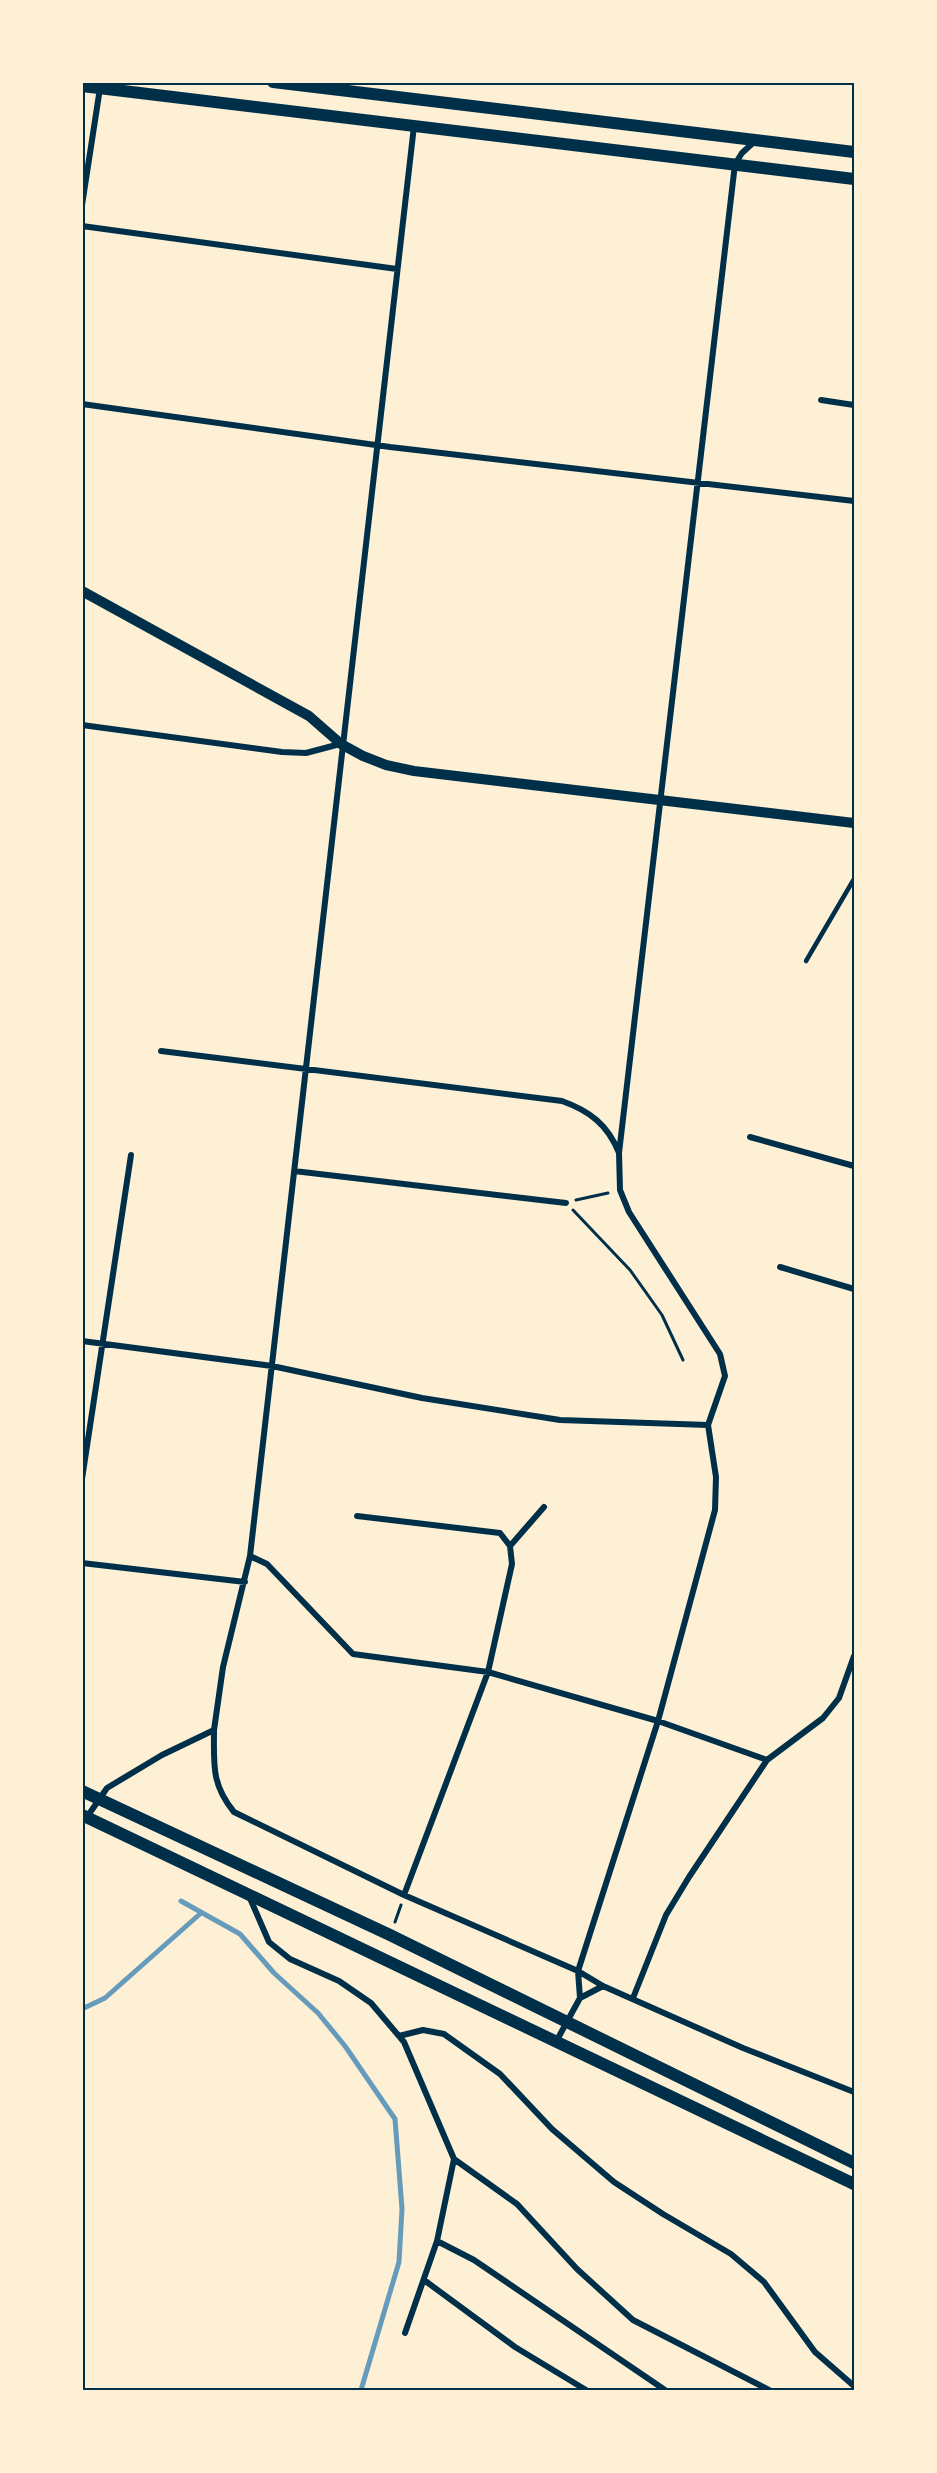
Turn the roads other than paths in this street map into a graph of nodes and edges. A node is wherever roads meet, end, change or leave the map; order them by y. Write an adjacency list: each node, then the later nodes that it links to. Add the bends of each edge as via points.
1 (273, 82): 5 (main road)
2 (82, 86): 3 (main road)
3 (100, 88): 4 (main road); 9 (street)
4 (414, 126): 7 (main road); 11 (street)
5 (757, 140): 6 (main road); 7 (street)
6 (855, 152)
7 (735, 164): 8 (main road); 16 (street)
8 (855, 179)
9 (82, 205)
10 (82, 226): 11 (street)
11 (397, 269): 15 (street)
12 (821, 400): 14 (street)
13 (82, 404): 15 (street)
14 (855, 405)
15 (377, 445): 16 (street); 20 (street)
16 (698, 483): 17 (street); 21 (street)
17 (855, 501)
18 (82, 591): 20 (street, via 309,716)
19 (82, 725): 20 (street, via 282,752 306,753)
20 (341, 744): 21 (street, via 386,765 414,771); 26 (street)
21 (661, 800): 22 (street); 28 (street)
22 (855, 823)
23 (855, 879): 24 (lane)
24 (806, 961)
25 (161, 1051): 26 (street)
26 (305, 1069): 28 (street, via 562,1101 578,1106 602,1124); 31 (street)
27 (750, 1137): 30 (street)
28 (619, 1153): 38 (street, via 620,1190 629,1212 720,1354 725,1376)
29 (131, 1155): 36 (street)
30 (855, 1166)
31 (294, 1171): 32 (street); 37 (street)
32 (566, 1203)
33 (780, 1267): 34 (street)
34 (855, 1289)
35 (82, 1341): 36 (street)
36 (103, 1345): 37 (street); 39 (street)
37 (272, 1366): 38 (street, via 422,1398 560,1420); 43 (street)
38 (708, 1425): 48 (street, via 716,1477 715,1510)
39 (82, 1479)
40 (544, 1507): 42 (street)
41 (357, 1516): 42 (street, via 500,1533)
42 (510, 1546): 47 (street, via 512,1564)
43 (250, 1556): 45 (street); 47 (street, via 267,1564 353,1654)
44 (82, 1563): 45 (street)
45 (245, 1582): 49 (street, via 224,1667)
46 (855, 1656): 50 (street, via 839,1698 823,1718)
47 (488, 1672): 48 (street); 54 (street)
48 (658, 1721): 50 (street); 56 (street)
49 (214, 1730): 52 (street, via 162,1755 107,1788); 54 (street, via 214,1774 220,1796 234,1812)
50 (767, 1760): 59 (street, via 666,1915)
51 (82, 1791): 52 (main road)
52 (99, 1798): 53 (street); 60 (main road)
53 (85, 1816): 55 (main road)
54 (404, 1895): 56 (street)
55 (249, 1896): 61 (street, via 269,1942 291,1959 339,1981 371,2003); 62 (main road)
56 (578, 1971): 57 (street); 58 (street)
57 (603, 1986): 58 (street); 59 (street)
58 (580, 1998): 60 (street)
59 (633, 1998): 63 (street, via 743,2048)
60 (567, 2023): 62 (street); 64 (main road)
61 (399, 2036): 65 (street); 72 (street, via 423,2030 444,2034 500,2074 552,2128 614,2182 731,2254 764,2282 815,2352)
62 (557, 2040): 67 (main road)
63 (855, 2092)
64 (826, 2149): 66 (main road); 67 (main road)
65 (454, 2159): 69 (street); 75 (street, via 517,2204 577,2269 633,2320)
66 (855, 2163)
67 (818, 2166): 68 (main road)
68 (855, 2184)
69 (437, 2241): 70 (street); 74 (street, via 474,2260)
70 (424, 2280): 71 (street); 73 (street, via 515,2346)
71 (405, 2333)
72 (855, 2386)
73 (586, 2391)
74 (665, 2391)
75 (769, 2391)

